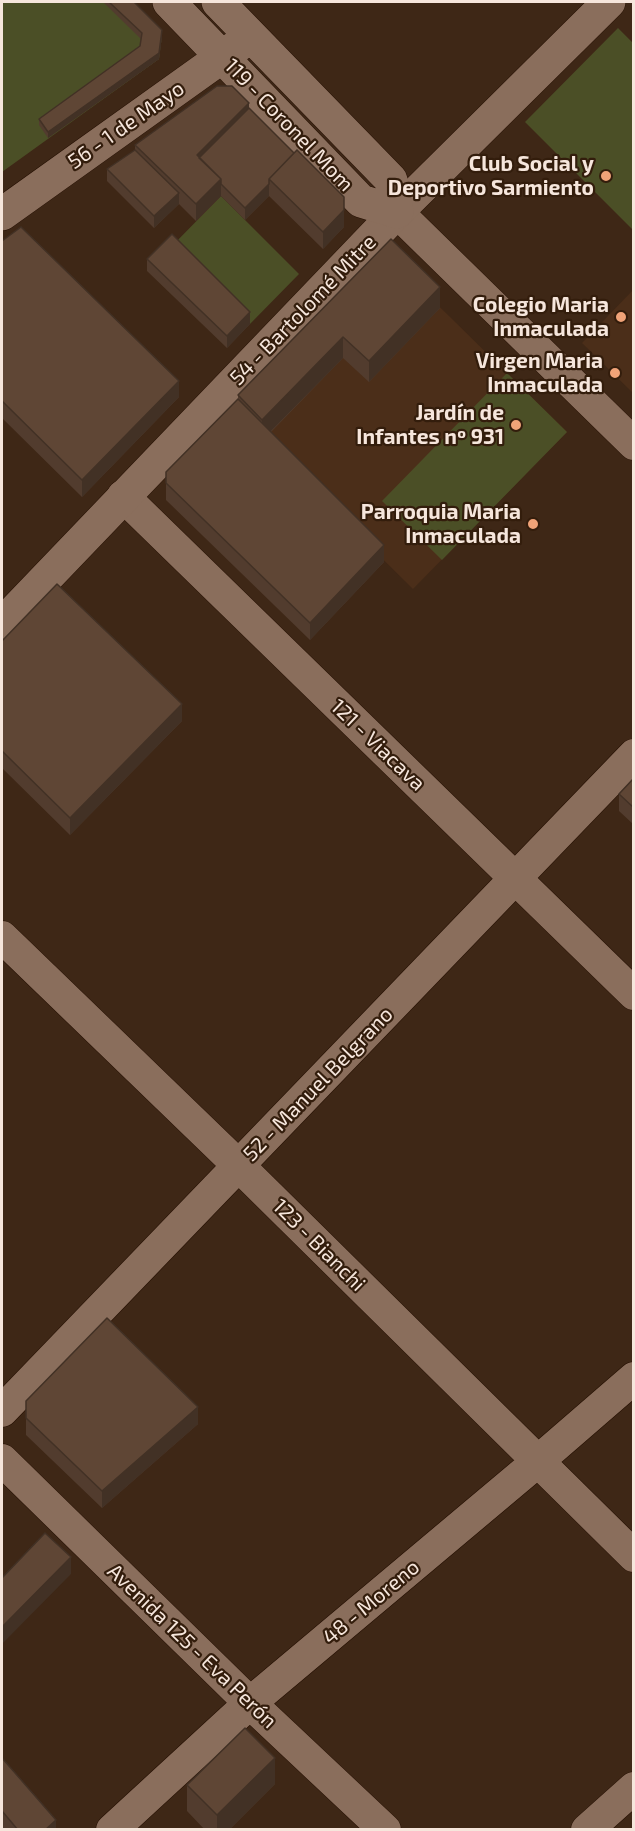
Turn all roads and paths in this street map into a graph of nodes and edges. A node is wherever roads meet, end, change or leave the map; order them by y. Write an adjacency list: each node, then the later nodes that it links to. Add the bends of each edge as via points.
1 (169, 2): 5 (main road, 119 - Coronel Mom)
2 (218, 2): 4 (main road, 119 - Coronel Mom)
3 (609, 2): 6 (main road, 54 - Bartolomé Mitre)
4 (251, 36): 5 (main road, 56 - 1 de Mayo); 6 (main road, 119 - Coronel Mom, via 391,180)
5 (224, 57): 6 (main road, 119 - Coronel Mom, via 361,201); 7 (main road, 56 - 1 de Mayo)
6 (397, 212): 8 (street); 9 (main road, 54 - Bartolomé Mitre)
7 (2, 214)
8 (633, 444)
9 (123, 496): 10 (main road, 54 - Bartolomé Mitre); 12 (street, 121 - Viacava)
10 (2, 624)
11 (633, 755): 12 (street, 52 - Manuel Belgrano)
12 (515, 878): 14 (street, 121 - Viacava); 15 (street, 52 - Manuel Belgrano)
13 (2, 937): 15 (street, 123 - Bianchi)
14 (633, 994)
15 (239, 1166): 17 (street, 52 - Manuel Belgrano); 19 (street, 123 - Bianchi)
16 (633, 1378): 19 (street, 48 - Moreno)
17 (2, 1412)
18 (2, 1460): 21 (street, Avenida 125 - Eva Perón)
19 (537, 1462): 20 (street, 123 - Bianchi); 21 (street, 48 - Moreno)
20 (633, 1556)
21 (250, 1703): 23 (street, 48 - Moreno); 24 (street, Avenida 125 - Eva Perón)
22 (633, 1788): 25 (street)
23 (112, 1830)
24 (385, 1830)
25 (587, 1830)

